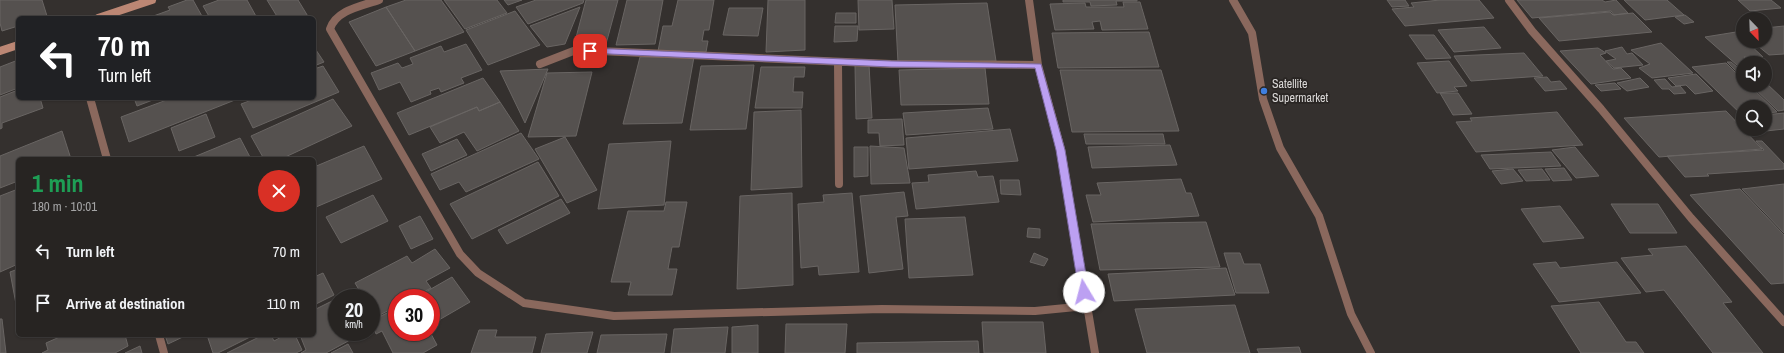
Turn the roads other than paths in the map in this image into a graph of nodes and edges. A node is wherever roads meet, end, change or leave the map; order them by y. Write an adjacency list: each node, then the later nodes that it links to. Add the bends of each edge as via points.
1 (152, 0): 6 (street)
2 (379, 0): 15 (street, via 335,17 330,23 330,29 460,254 478,273 524,302 614,316 882,309 1036,311)
3 (1029, 0): 11 (street)
4 (1233, 0): 20 (street, via 1252,33 1263,99 1280,148 1319,216 1351,314)
5 (1509, 0): 16 (street, via 1532,31 1601,109 1691,218)
6 (104, 16)
7 (16, 46): 8 (street)
8 (0, 51)
9 (838, 62): 10 (street, via 576,50); 11 (street); 14 (street)
10 (540, 64)
11 (1038, 66): 15 (street, via 1061,150)
12 (91, 100): 13 (street)
13 (107, 157)
14 (839, 184)
15 (1086, 306): 19 (street)
16 (1782, 317)
17 (159, 337): 18 (street)
18 (164, 353)
19 (1095, 353)
20 (1371, 353)

